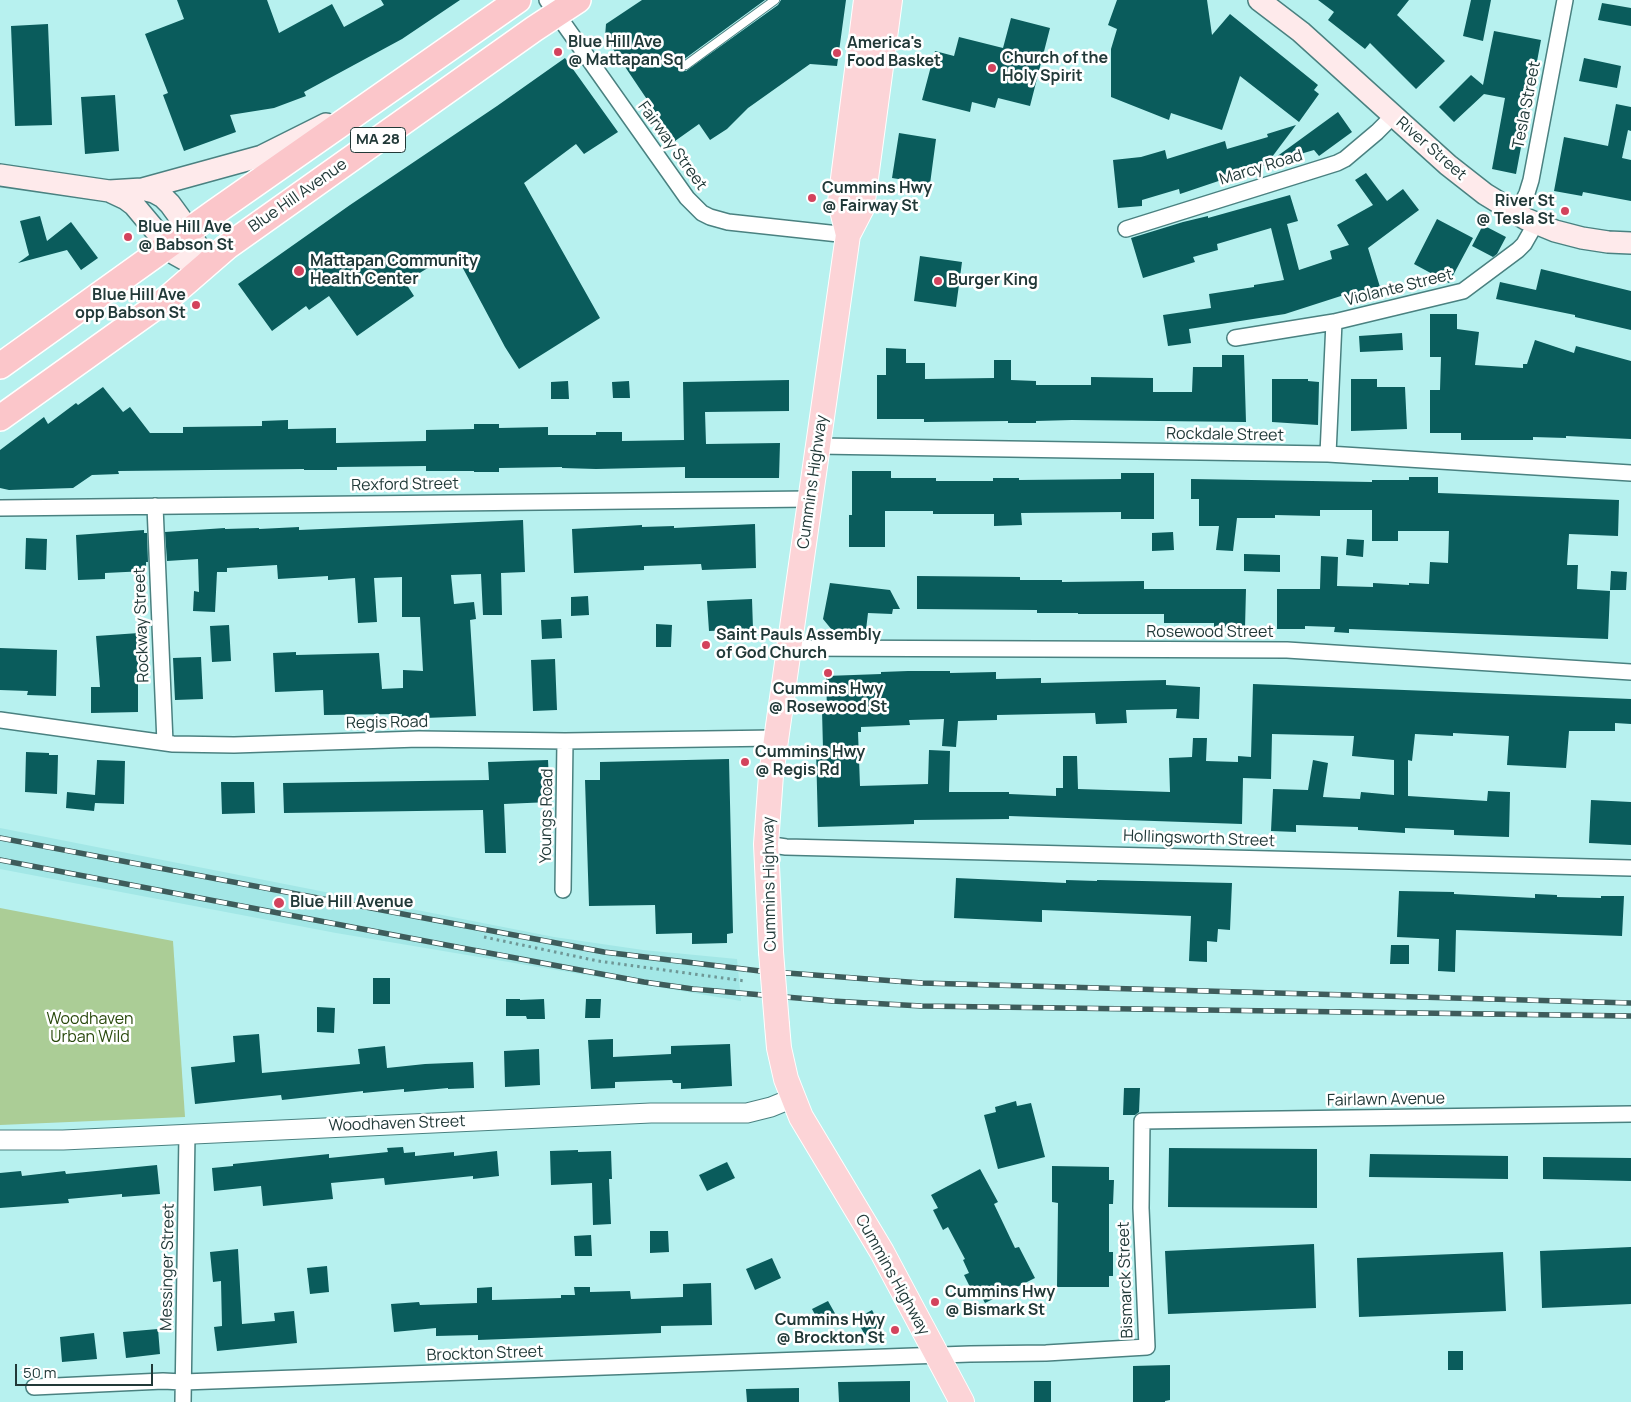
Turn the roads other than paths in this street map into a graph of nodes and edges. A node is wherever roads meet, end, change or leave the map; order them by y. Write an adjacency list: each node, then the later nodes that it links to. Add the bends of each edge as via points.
1 (518, 0): 10 (highway, MA 28)
2 (578, 0): 8 (highway, Blue Hill Avenue / MA 28)
3 (775, 0): 9 (lane)
4 (866, 0): 21 (main road, Cummins Highway, via 840,202)
5 (890, 0): 21 (main road, Cummins Highway, via 862,208)
6 (1259, 0): 11 (main road, River Street, via 1301,32)
7 (1565, 0): 17 (street, Tesla Street, via 1531,180)
8 (552, 7): 16 (highway, Blue Hill Avenue / MA 28); 21 (street, Fairway Street, via 687,198 702,213 728,222)
9 (686, 65)
10 (373, 101): 12 (highway, MA 28); 14 (main road, via 262,156)
11 (1393, 116): 17 (main road, River Street, via 1460,175); 19 (street, Marcy Road, via 1337,163)
12 (271, 173): 16 (highway); 20 (highway, MA 28)
13 (0, 175): 15 (main road)
14 (142, 189): 15 (main road); 20 (main road, via 162,197)
15 (109, 191): 23 (main road, via 134,205)
16 (291, 201): 24 (highway, Blue Hill Avenue / MA 28)
17 (1517, 214): 18 (main road, River Street)
18 (1536, 223): 22 (main road, River Street, via 1582,238); 25 (street, Violante Street, via 1518,250 1463,291)
19 (1126, 229)
20 (189, 230): 23 (highway, MA 28); 24 (main road, via 198,248)
21 (848, 235): 29 (main road, Cummins Highway)
22 (1631, 243)
23 (167, 246): 24 (main road); 27 (highway, MA 28)
24 (202, 269): 28 (highway, Blue Hill Avenue / MA 28, via 168,298)
25 (1334, 322): 26 (street, Violante Street); 30 (street, Violante Street)
26 (1235, 338)
27 (0, 366)
28 (0, 418)
29 (818, 446): 30 (street, Rockdale Street); 32 (main road, Cummins Highway)
30 (1328, 454): 31 (street, Rockdale Street)
31 (1631, 473)
32 (810, 499): 33 (street, Rexford Street); 35 (main road, Cummins Highway)
33 (155, 506): 34 (street, Rexford Street); 40 (street, Rockway Street)
34 (0, 508)
35 (789, 648): 36 (street, Rosewood Street, via 1287,650); 38 (main road, Cummins Highway)
36 (1631, 672)
37 (0, 720): 40 (street, Regis Road)
38 (776, 738): 39 (street, Regis Road); 41 (main road, Cummins Highway)
39 (565, 741): 40 (street, Regis Road, via 419,739 234,745); 43 (street, Youngs Road)
40 (164, 743)
41 (766, 844): 42 (street, Hollingsworth Street); 44 (main road, Cummins Highway, bridge, via 777,1025)
42 (1631, 868)
43 (564, 890)
44 (793, 1098): 47 (street, Woodhaven Street, via 747,1113 651,1113); 49 (main road, Cummins Highway, via 810,1133 882,1252)
45 (1631, 1114): 46 (street, Fairlawn Avenue)
46 (1142, 1121): 49 (street, Bismarck Street, via 1141,1208 1147,1347)
47 (187, 1133): 48 (street, Woodhaven Street); 50 (street, Messinger Street)
48 (0, 1140)
49 (937, 1356): 50 (street, Brockton Street); 53 (main road, Cummins Highway)
50 (183, 1382): 51 (street, Brockton Street); 52 (street, Messinger Street)
51 (34, 1387)
52 (182, 1402)
53 (962, 1402)

